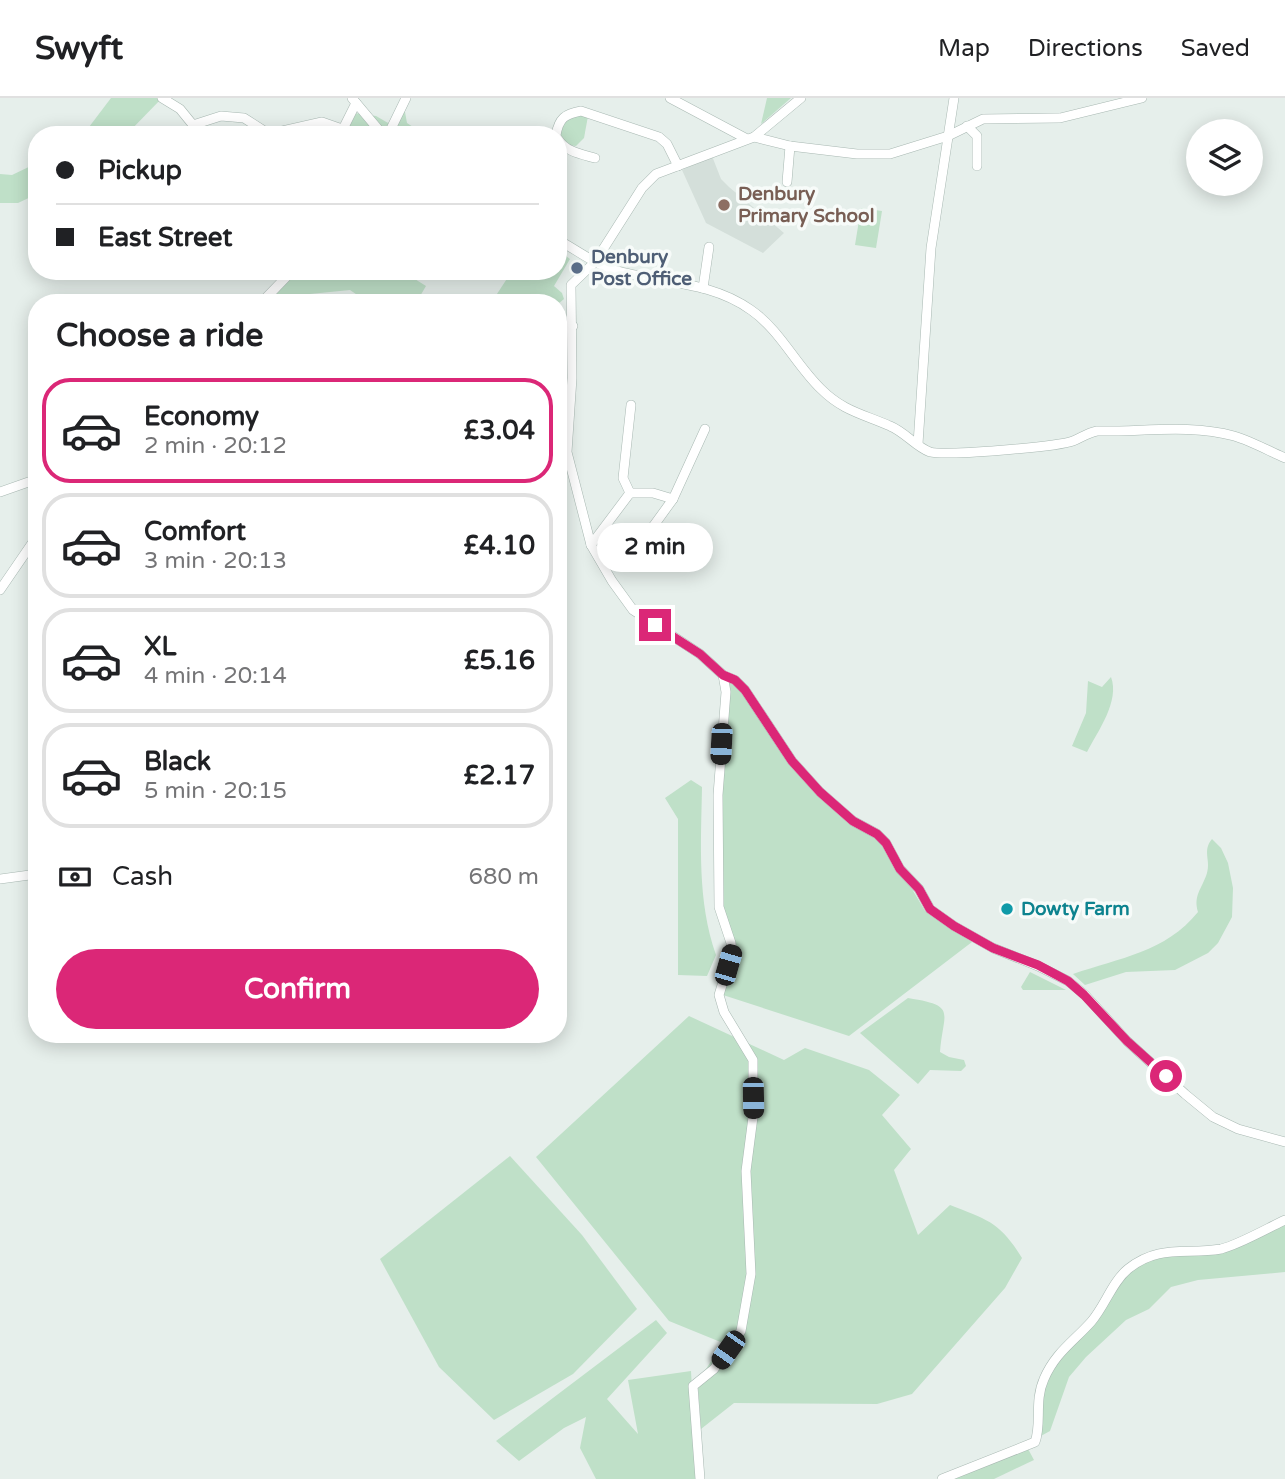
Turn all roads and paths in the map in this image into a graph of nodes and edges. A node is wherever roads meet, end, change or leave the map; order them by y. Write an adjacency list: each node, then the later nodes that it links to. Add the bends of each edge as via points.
1 (162, 98): 8 (street, via 180,109 193,125 222,116 244,118)
2 (405, 98): 13 (street)
3 (670, 98): 17 (street)
4 (801, 98): 17 (street)
5 (954, 98): 16 (street)
6 (1142, 98): 15 (street, via 1060,118 983,119)
7 (354, 100): 11 (street); 12 (street)
8 (256, 126)
9 (304, 126): 10 (street, via 322,122)
10 (330, 126)
11 (343, 126)
12 (376, 126)
13 (392, 126)
14 (558, 126): 23 (street, via 567,113 581,111 659,137)
15 (967, 126): 16 (street); 24 (street, via 978,136)
16 (948, 136): 19 (street, via 890,153); 36 (street, via 931,248)
17 (751, 138): 19 (street); 23 (street)
18 (586, 142): 21 (street)
19 (790, 146): 25 (street)
20 (567, 147): 21 (street)
21 (583, 154): 22 (street)
22 (595, 158)
23 (678, 166): 28 (street, via 656,174 642,188)
24 (977, 166)
25 (788, 182)
26 (567, 245): 28 (street)
27 (709, 247): 30 (street)
28 (591, 260): 30 (street, via 614,270); 32 (street, via 572,285)
29 (283, 280): 31 (street)
30 (703, 288): 36 (street, via 752,310 831,399 853,413 892,426)
31 (270, 294)
32 (573, 326): 33 (street); 42 (street, via 567,452)
33 (567, 327)
34 (631, 405): 40 (street, via 623,478)
35 (705, 429): 41 (street)
36 (918, 444): 37 (street, via 942,453 1061,443 1097,431 1179,430 1237,437)
37 (1285, 458)
38 (28, 482): 39 (street)
39 (0, 492)
40 (630, 493): 41 (street); 42 (street)
41 (673, 499): 44 (street, via 652,528)
42 (591, 545): 46 (street, via 633,610 700,654)
43 (28, 549): 45 (street)
44 (614, 562)
45 (0, 590)
46 (723, 675): 49 (street, via 745,690 792,761 820,792 886,843 930,909 993,948 1068,981 1213,1117); 51 (street, via 719,907 732,952 719,995 753,1060 753,1116 746,1171 751,1274 741,1331 714,1369 693,1386)
47 (28, 875): 48 (street)
48 (0, 879)
49 (1285, 1142)
50 (1285, 1220): 52 (street, via 1222,1248 1148,1255 1126,1271 1092,1321 1052,1361 1040,1393 1035,1442)
51 (700, 1479)
52 (942, 1479)

